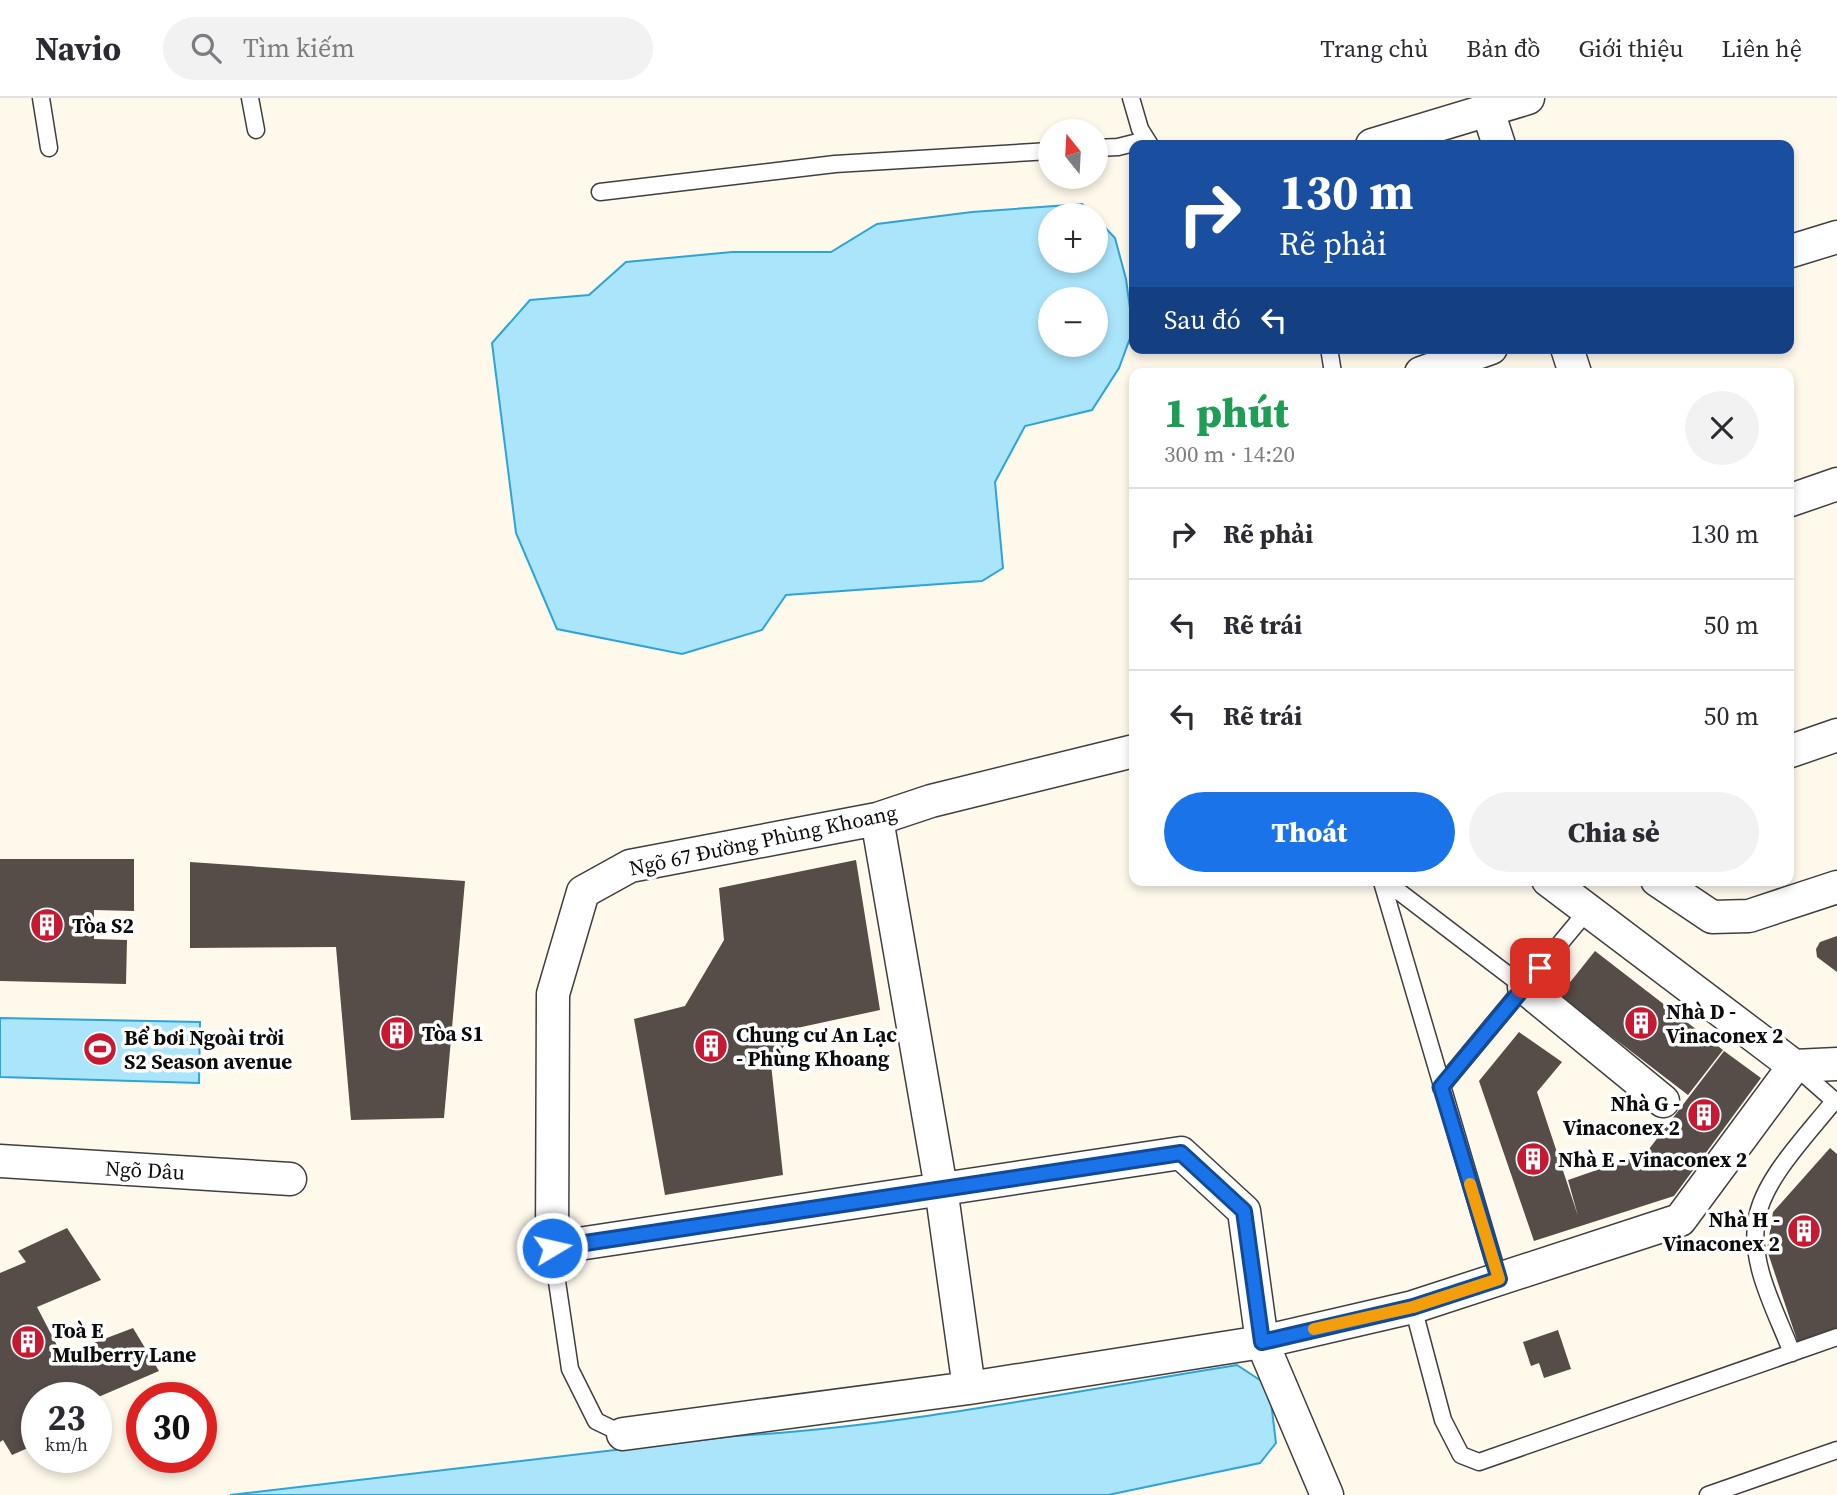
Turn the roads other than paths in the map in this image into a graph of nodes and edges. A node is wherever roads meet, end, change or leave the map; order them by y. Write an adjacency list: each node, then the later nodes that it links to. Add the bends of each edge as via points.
1 (41, 98): 12 (lane)
2 (250, 98): 6 (lane)
3 (1131, 98): 7 (lane)
4 (1528, 98): 5 (street)
5 (1488, 111): 8 (street); 9 (street)
6 (256, 130)
7 (1147, 140)
8 (1389, 140)
9 (1497, 140)
10 (1129, 146): 11 (lane)
11 (1108, 147)
12 (49, 148)
13 (1038, 152): 14 (lane, via 835,164)
14 (600, 192)
15 (1837, 237): 16 (street)
16 (1794, 250)
17 (1474, 354): 18 (street)
18 (1435, 368)
19 (1837, 484): 20 (street)
20 (1794, 499)
21 (1837, 735): 22 (street)
22 (1794, 750)
23 (1129, 752): 24 (street, Ngõ 67 Đường Phùng Khoang, via 983,787)
24 (877, 819): 39 (street); 40 (street, Ngõ 67 Đường Phùng Khoang, via 629,866 583,892 553,994)
25 (1383, 886): 34 (lane)
26 (1392, 886): 31 (lane)
27 (1556, 886): 30 (street)
28 (1666, 886): 29 (street, via 1712,917 1749,916)
29 (1837, 887)
30 (1587, 911): 31 (lane); 33 (street)
31 (1524, 987): 34 (lane); 35 (street)
32 (1837, 1064): 33 (street)
33 (1794, 1066): 36 (lane); 41 (street, via 1679,1220)
34 (1441, 1087): 41 (lane)
35 (1662, 1101)
36 (1835, 1102): 45 (lane, via 1782,1167 1756,1218 1762,1276)
37 (0, 1161): 38 (street, Ngõ Dâu)
38 (290, 1179)
39 (941, 1188): 40 (street); 44 (street, via 1181,1153 1244,1211); 46 (street)
40 (552, 1248): 47 (lane, via 570,1369 596,1421)
41 (1499, 1279): 42 (street)
42 (1413, 1307): 44 (street); 45 (lane, via 1443,1420 1461,1455 1479,1462)
43 (1837, 1337): 45 (lane)
44 (1262, 1342): 46 (street); 49 (street)
45 (1792, 1353)
46 (969, 1388): 47 (street)
47 (623, 1434)
48 (1837, 1450): 50 (lane)
49 (1327, 1495)
50 (1708, 1495)

